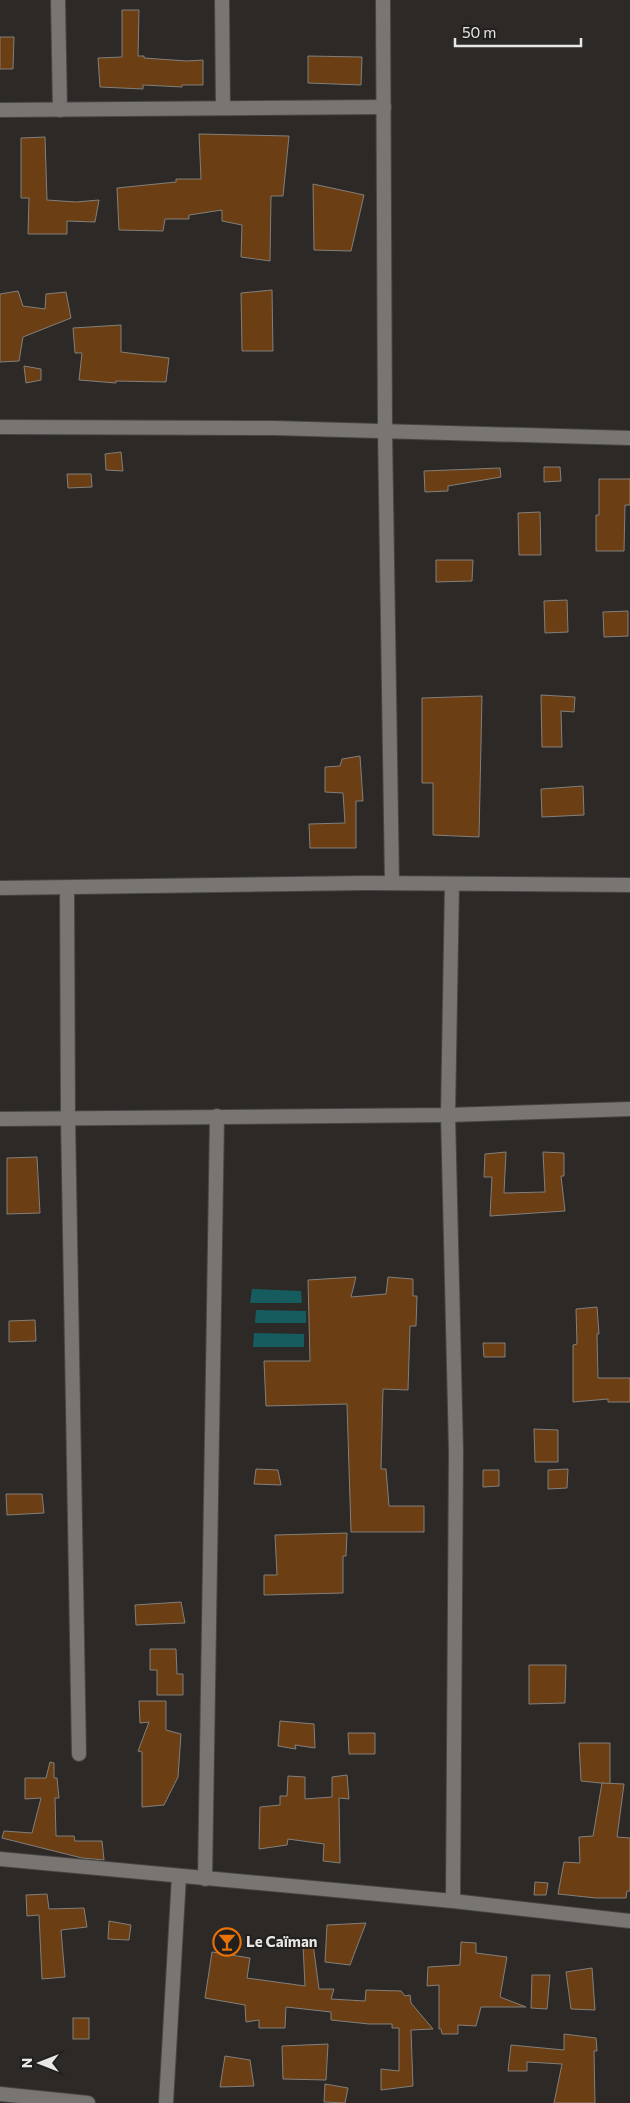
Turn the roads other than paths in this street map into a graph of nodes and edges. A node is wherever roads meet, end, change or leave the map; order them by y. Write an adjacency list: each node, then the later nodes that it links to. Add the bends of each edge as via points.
1 (58, 0): 7 (street)
2 (222, 0): 5 (street)
3 (384, 0): 4 (street)
4 (384, 107): 5 (street); 9 (street)
5 (223, 108): 7 (street)
6 (0, 110): 7 (street)
7 (60, 110)
8 (0, 427): 9 (street)
9 (385, 431): 10 (street); 11 (street)
10 (630, 438)
11 (392, 884): 12 (street); 15 (street)
12 (452, 884): 13 (street); 17 (street)
13 (630, 885)
14 (0, 888): 15 (street)
15 (66, 888): 19 (street)
16 (630, 1109): 17 (street)
17 (448, 1115): 18 (street); 25 (street, via 456,1451)
18 (217, 1116): 19 (street); 24 (street)
19 (68, 1118): 20 (street); 21 (street)
20 (0, 1119)
21 (79, 1754)
22 (0, 1859): 23 (street)
23 (179, 1876): 24 (street); 29 (street)
24 (205, 1879): 25 (street)
25 (453, 1901): 26 (street)
26 (630, 1921)
27 (0, 2094): 28 (street)
28 (88, 2103)
29 (166, 2103)

